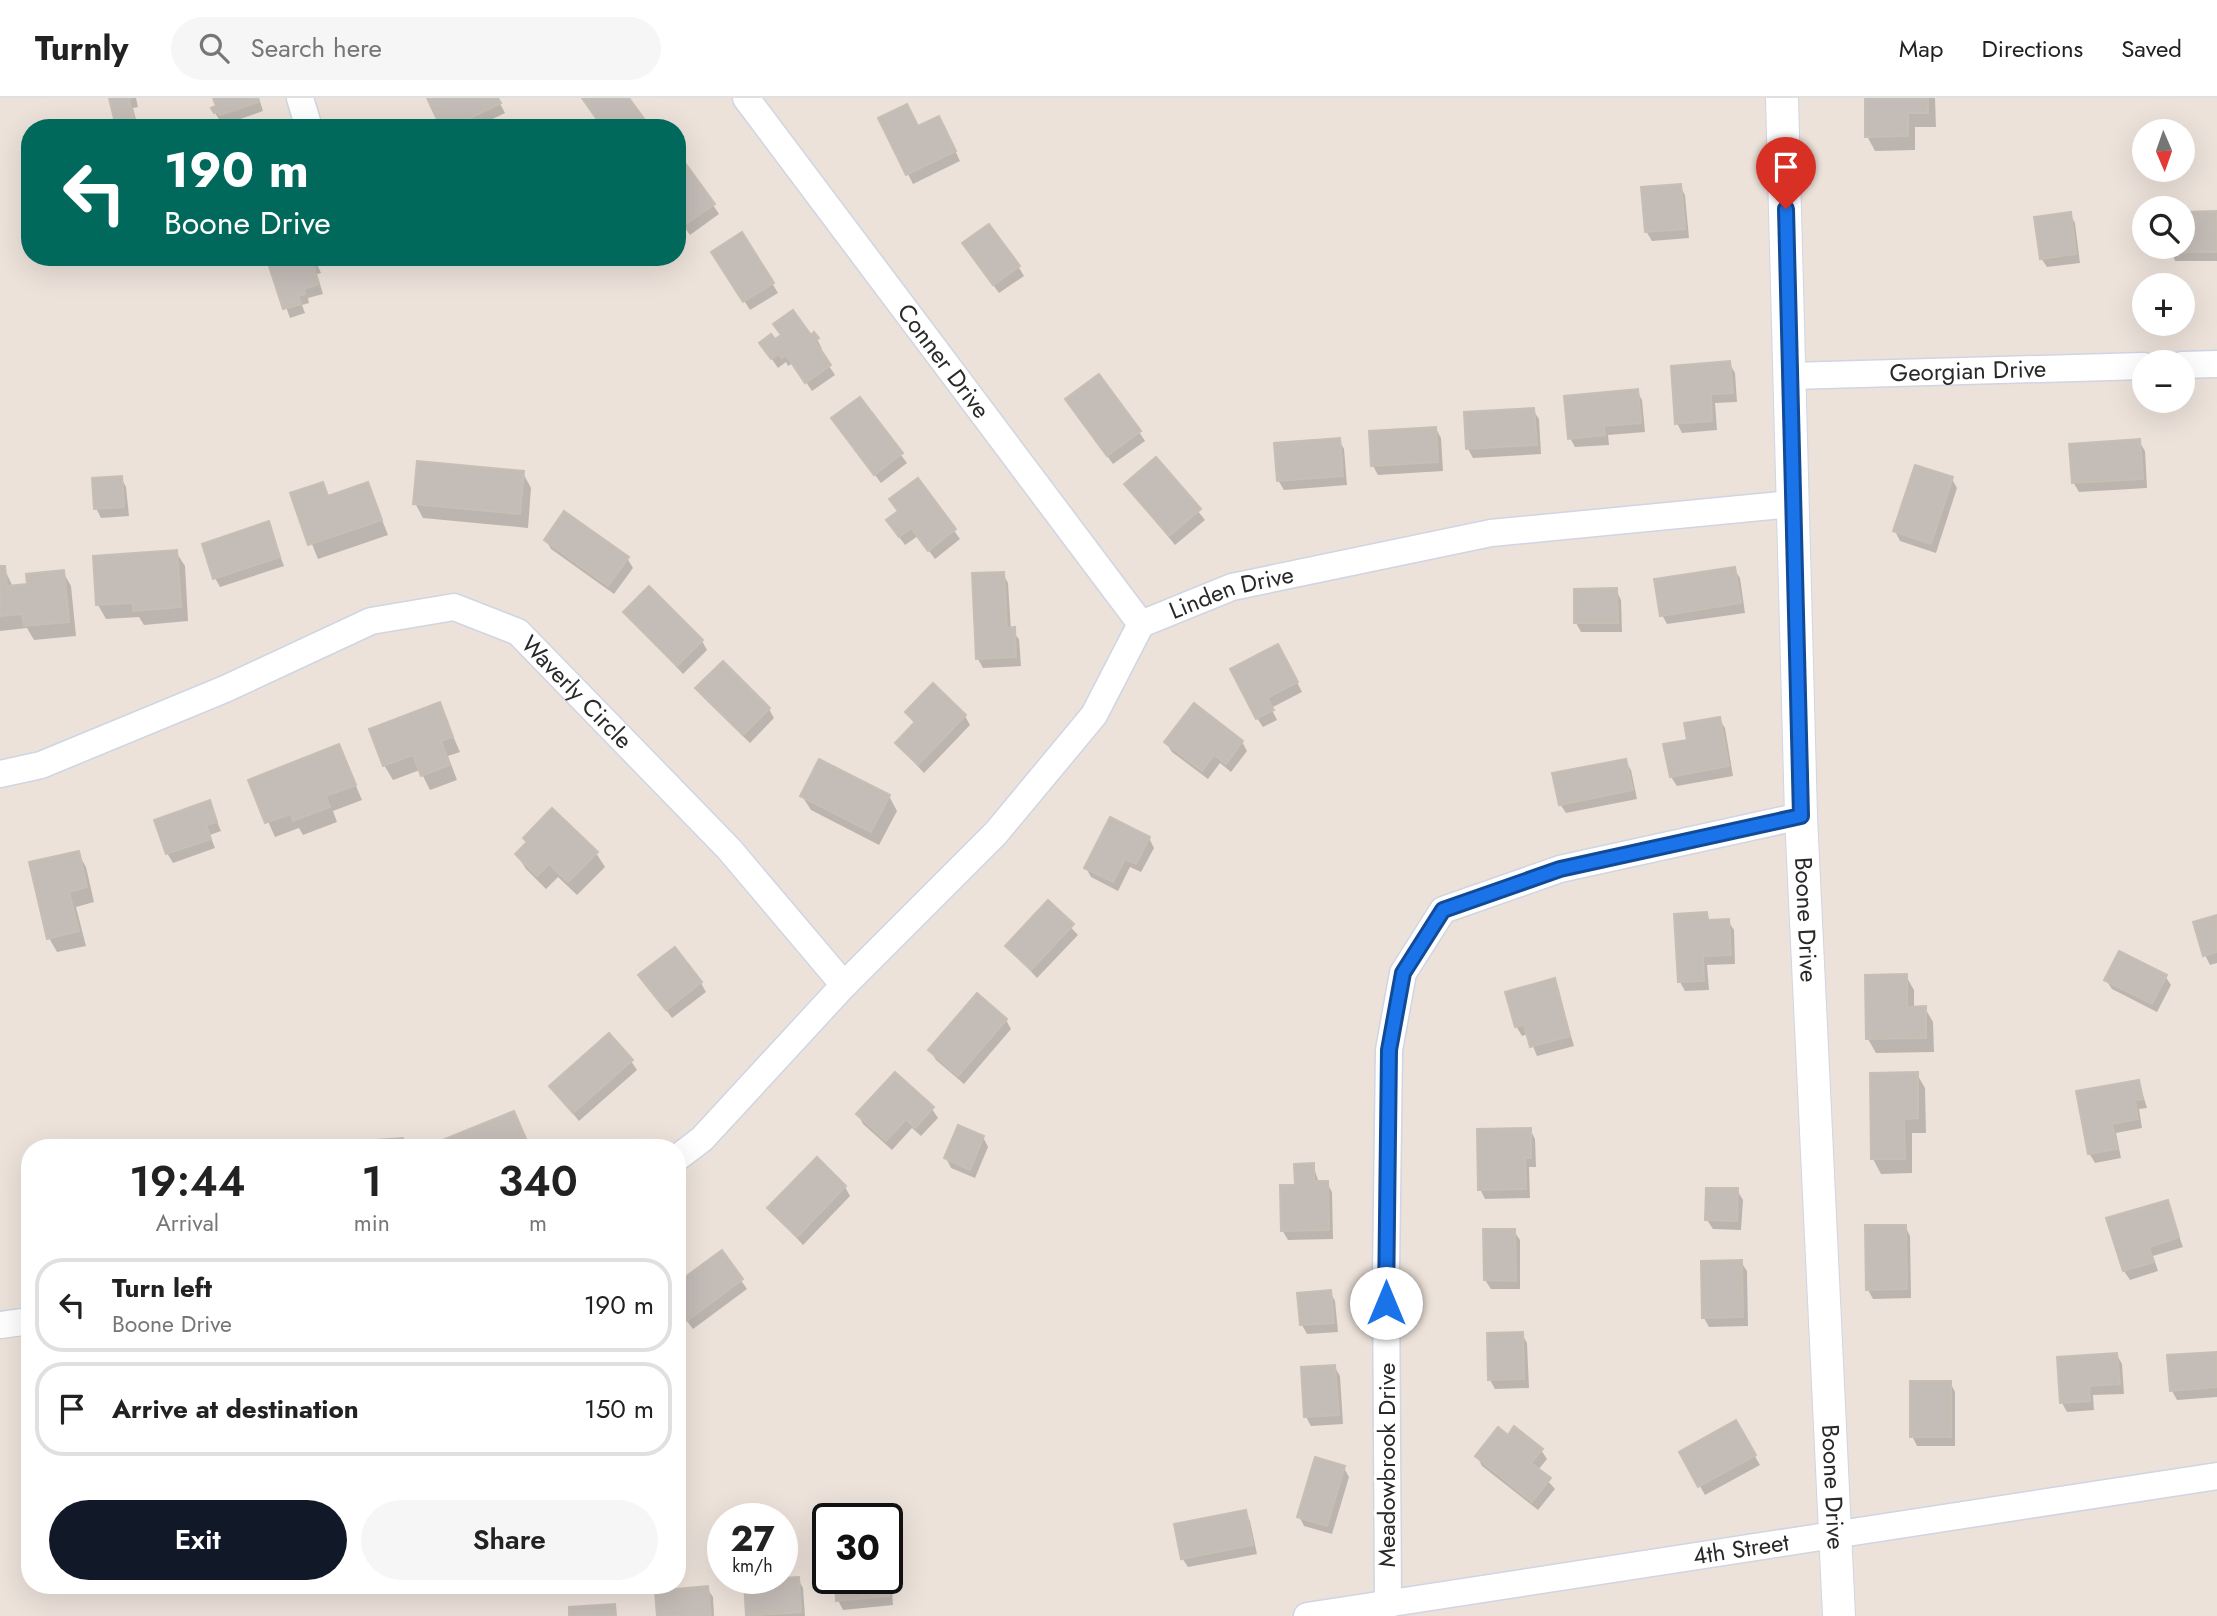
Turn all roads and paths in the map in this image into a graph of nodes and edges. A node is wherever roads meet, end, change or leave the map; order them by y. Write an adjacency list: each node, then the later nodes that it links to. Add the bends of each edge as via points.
1 (300, 98): 4 (street)
2 (746, 98): 10 (street, Conner Drive)
3 (1782, 98): 8 (street, Boone Drive)
4 (306, 119)
5 (2217, 364): 6 (street)
6 (2195, 365)
7 (2132, 366): 8 (street, Georgian Drive)
8 (1791, 376): 9 (street, Boone Drive)
9 (1792, 504): 10 (street, Linden Drive, via 1491,533 1232,587); 12 (street, Boone Drive)
10 (1141, 624): 13 (street, Linden Drive, via 1094,715 996,833)
11 (0, 774): 13 (street, Waverly Circle, via 78,750 371,621 454,607 518,632 729,849)
12 (1801, 816): 18 (street, Boone Drive); 19 (street, Meadowbrook Drive, via 1560,869 1443,910 1403,973 1389,1050)
13 (844, 985): 14 (street)
14 (686, 1151)
15 (21, 1322): 16 (street)
16 (0, 1325)
17 (2217, 1476): 18 (street, 4th Street)
18 (1836, 1536): 19 (street, 4th Street); 21 (street, Boone Drive)
19 (1388, 1605): 20 (street, 4th Street)
20 (1307, 1616)
21 (1839, 1616)

